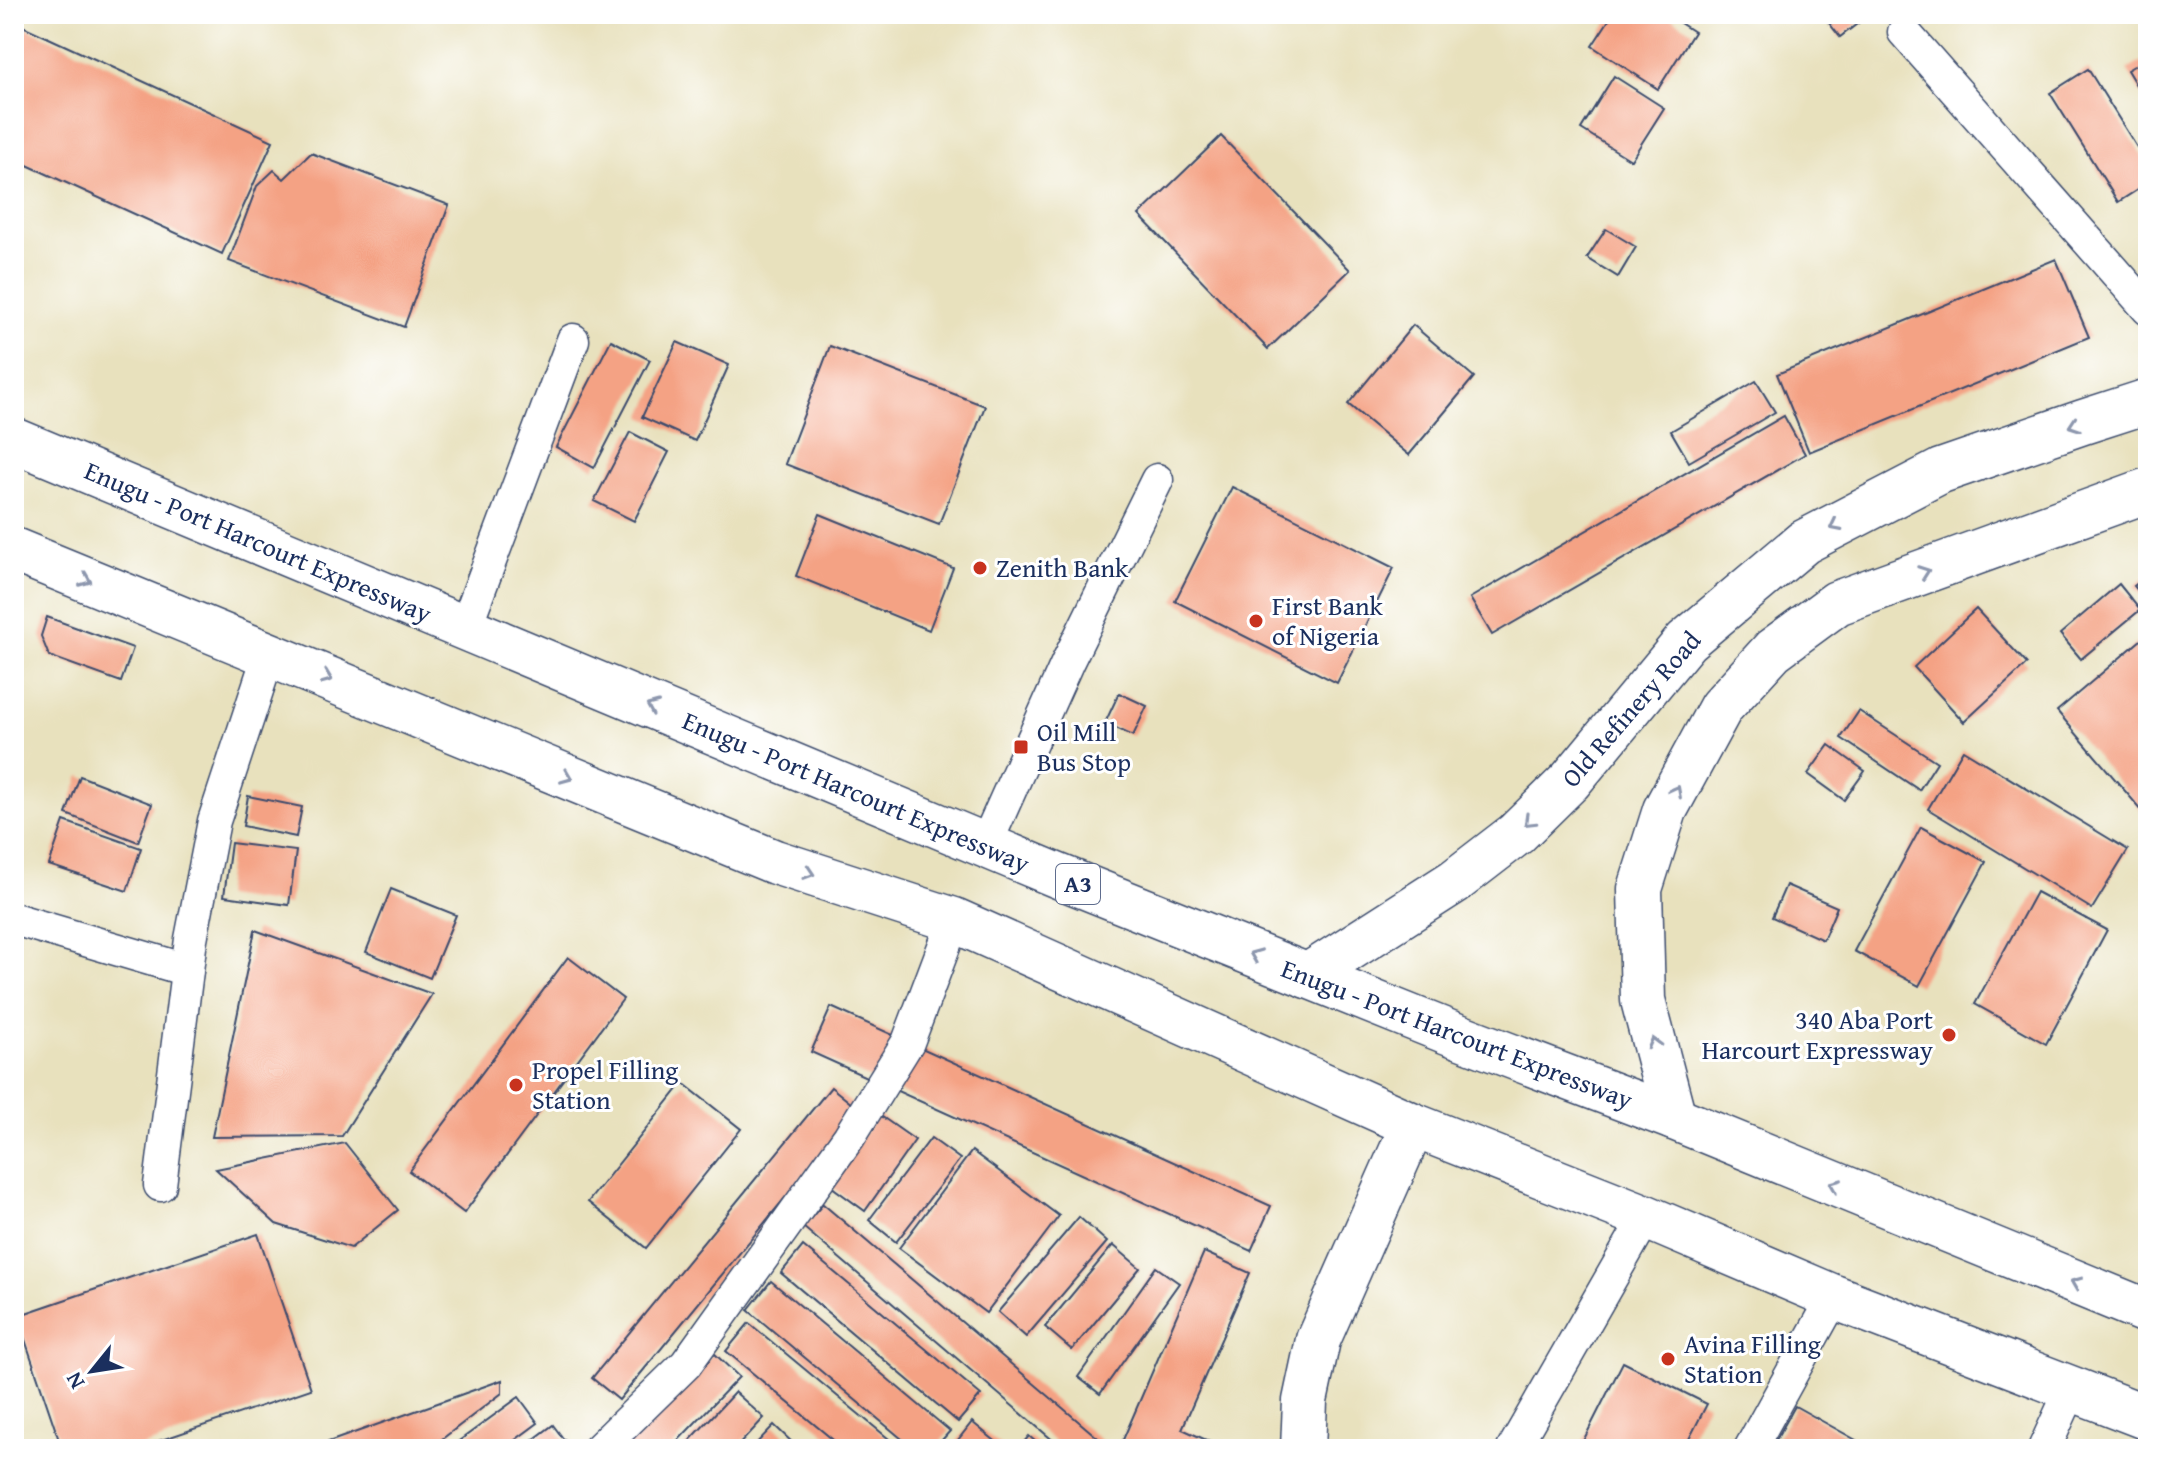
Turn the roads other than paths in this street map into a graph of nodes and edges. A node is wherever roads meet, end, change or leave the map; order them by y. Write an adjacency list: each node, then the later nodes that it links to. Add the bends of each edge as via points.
1 (1904, 32): 2 (lane)
2 (2148, 309)
3 (573, 340): 9 (lane)
4 (2148, 401): 15 (main road, Old Refinery Road, one-way to 15, via 1941,471 1804,542 1686,641 1570,781 1516,834 1455,881)
5 (14, 440): 9 (main road, Enugu - Port Harcourt Expressway / A3)
6 (1157, 480): 11 (lane)
7 (2148, 490): 16 (main road, one-way to 7, via 1643,1000 1640,889 1665,810 1721,707 1773,650 1837,603)
8 (14, 550): 10 (main road, one-way to 10)
9 (465, 628): 11 (main road, Enugu - Port Harcourt Expressway / A3, one-way to 9)
10 (269, 654): 13 (main road, one-way to 13, via 775,862); 14 (lane, via 214,821)
11 (985, 846): 15 (main road, Enugu - Port Harcourt Expressway / A3, one-way to 11)
12 (14, 919): 14 (lane)
13 (954, 920): 17 (main road); 24 (lane, via 908,1042 849,1137 686,1364)
14 (187, 970): 18 (lane)
15 (1307, 976): 16 (main road, Enugu - Port Harcourt Expressway / A3)
16 (1674, 1118): 21 (main road, Enugu - Port Harcourt Expressway / A3, one-way to 16)
17 (1413, 1125): 19 (main road); 25 (main road, via 1318,1340 1305,1401)
18 (160, 1185)
19 (1646, 1217): 20 (main road); 26 (lane)
20 (1834, 1297): 22 (main road); 27 (lane)
21 (2148, 1312)
22 (2072, 1388): 23 (main road); 28 (lane)
23 (2148, 1418)
24 (599, 1449)
25 (1303, 1449)
26 (1513, 1449)
27 (1750, 1449)
28 (2044, 1449)

